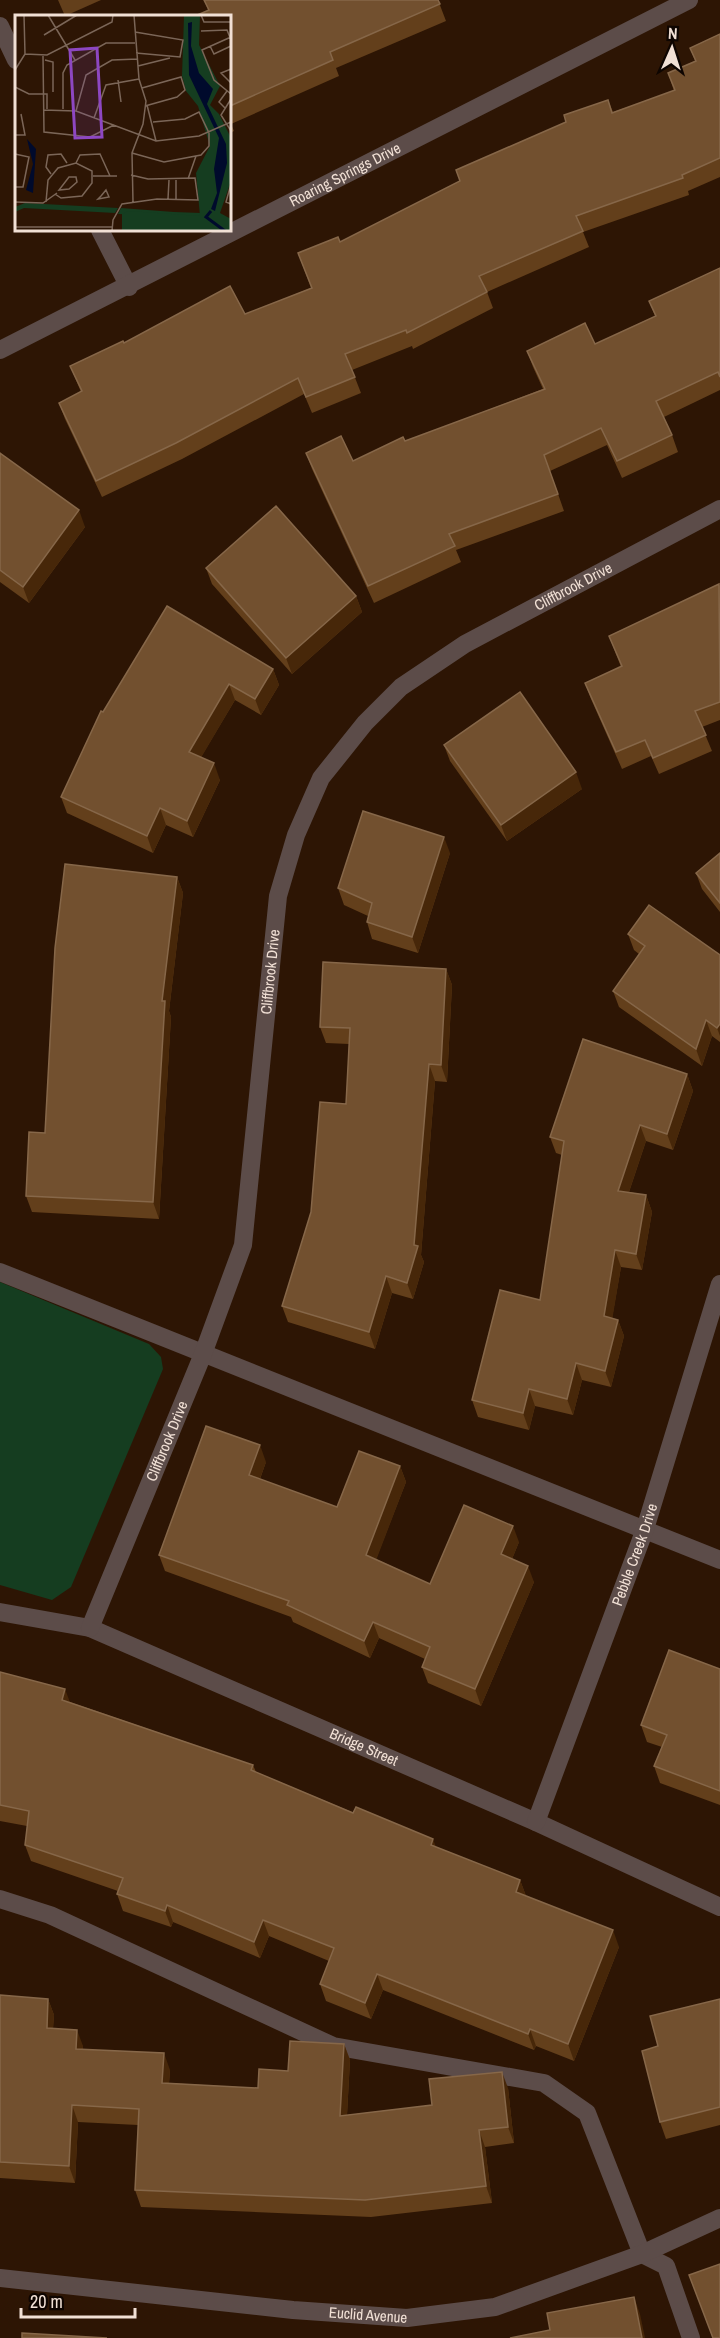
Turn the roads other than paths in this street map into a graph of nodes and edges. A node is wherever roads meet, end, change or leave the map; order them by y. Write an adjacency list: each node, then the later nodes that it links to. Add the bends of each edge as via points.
1 (689, 0): 5 (street, Roaring Springs Drive)
2 (0, 26): 3 (street)
3 (15, 58)
4 (101, 231): 5 (street)
5 (129, 287): 6 (street, Roaring Springs Drive)
6 (0, 350)
7 (720, 509): 10 (street, Cliffbrook Drive, via 465,644 401,687 365,723 321,778 296,836 278,896 243,1245)
8 (0, 1272): 10 (street)
9 (720, 1284): 11 (street, Pebble Creek Drive)
10 (203, 1354): 11 (street); 14 (street, Cliffbrook Drive)
11 (645, 1529): 12 (street); 15 (street, Pebble Creek Drive)
12 (720, 1560)
13 (0, 1612): 14 (street, Bridge Street)
14 (90, 1628): 15 (street, Bridge Street)
15 (536, 1822): 17 (street, Bridge Street)
16 (0, 1899): 19 (street, via 50,1915 333,2046 544,2083 587,2113)
17 (720, 1907)
18 (720, 2218): 19 (street, Euclid Avenue)
19 (642, 2254): 20 (street, Euclid Avenue, via 495,2307 407,2318 293,2310); 21 (street, via 666,2266)
20 (0, 2278)
21 (691, 2338)

